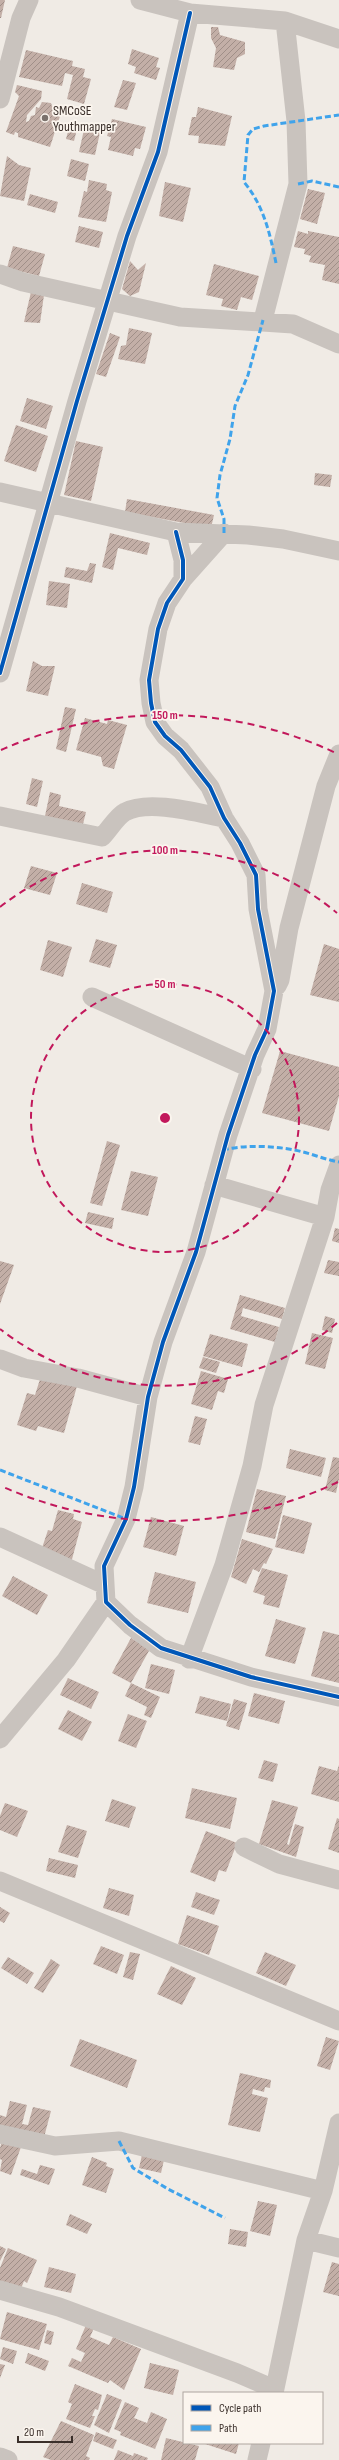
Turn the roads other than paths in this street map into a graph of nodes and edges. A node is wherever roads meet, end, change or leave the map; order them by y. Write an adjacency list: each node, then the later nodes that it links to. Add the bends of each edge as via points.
1 (29, 0): 6 (street, via 21,18)
2 (140, 0): 3 (street)
3 (190, 13): 4 (street); 8 (street, via 158,152 127,236)
4 (285, 21): 5 (street); 9 (street, via 296,122 298,184)
5 (339, 39)
6 (0, 99)
7 (0, 274): 8 (street, via 23,282)
8 (108, 300): 9 (street, via 180,317); 12 (street)
9 (263, 320): 10 (street, via 293,324)
10 (339, 344)
11 (0, 492): 12 (street)
12 (48, 504): 13 (street); 17 (street)
13 (176, 532): 14 (street); 16 (street)
14 (224, 533): 15 (street, via 283,540); 16 (street)
15 (339, 551)
16 (183, 580): 20 (street, via 166,603 158,629 149,680 151,703 155,722 210,787)
17 (0, 672)
18 (339, 754): 21 (street, via 326,786 289,928 280,980)
19 (0, 816): 20 (street, via 102,837 124,812 139,808 170,808)
20 (224, 818): 21 (street, via 256,874 258,910)
21 (274, 991): 23 (street, via 267,1029)
22 (92, 997): 23 (street)
23 (252, 1069): 25 (street, via 223,1150)
24 (339, 1165): 26 (street, via 330,1190)
25 (214, 1185): 26 (street); 28 (street, via 196,1252 162,1342)
26 (325, 1217): 31 (street, via 264,1405 252,1466 224,1565)
27 (0, 1359): 28 (street, via 24,1368 78,1378)
28 (148, 1397): 30 (street, via 134,1487 126,1519 104,1566)
29 (0, 1537): 30 (street)
30 (106, 1593): 31 (street, via 145,1638 160,1648); 33 (street, via 66,1660)
31 (189, 1658): 32 (street, via 251,1677)
32 (339, 1697)
33 (0, 1739)
34 (244, 1847): 35 (street, via 279,1864)
35 (339, 1880)
36 (0, 1882): 37 (street)
37 (339, 2021)
38 (339, 2122): 40 (street)
39 (0, 2134): 40 (street, via 55,2146 119,2141)
40 (323, 2191): 41 (street)
41 (306, 2240): 42 (street); 44 (street)
42 (339, 2248)
43 (0, 2290): 44 (street, via 59,2307 237,2373)
44 (274, 2391)
45 (262, 2444): 48 (street)
46 (0, 2457): 47 (street)
47 (8, 2460)
48 (257, 2460)

